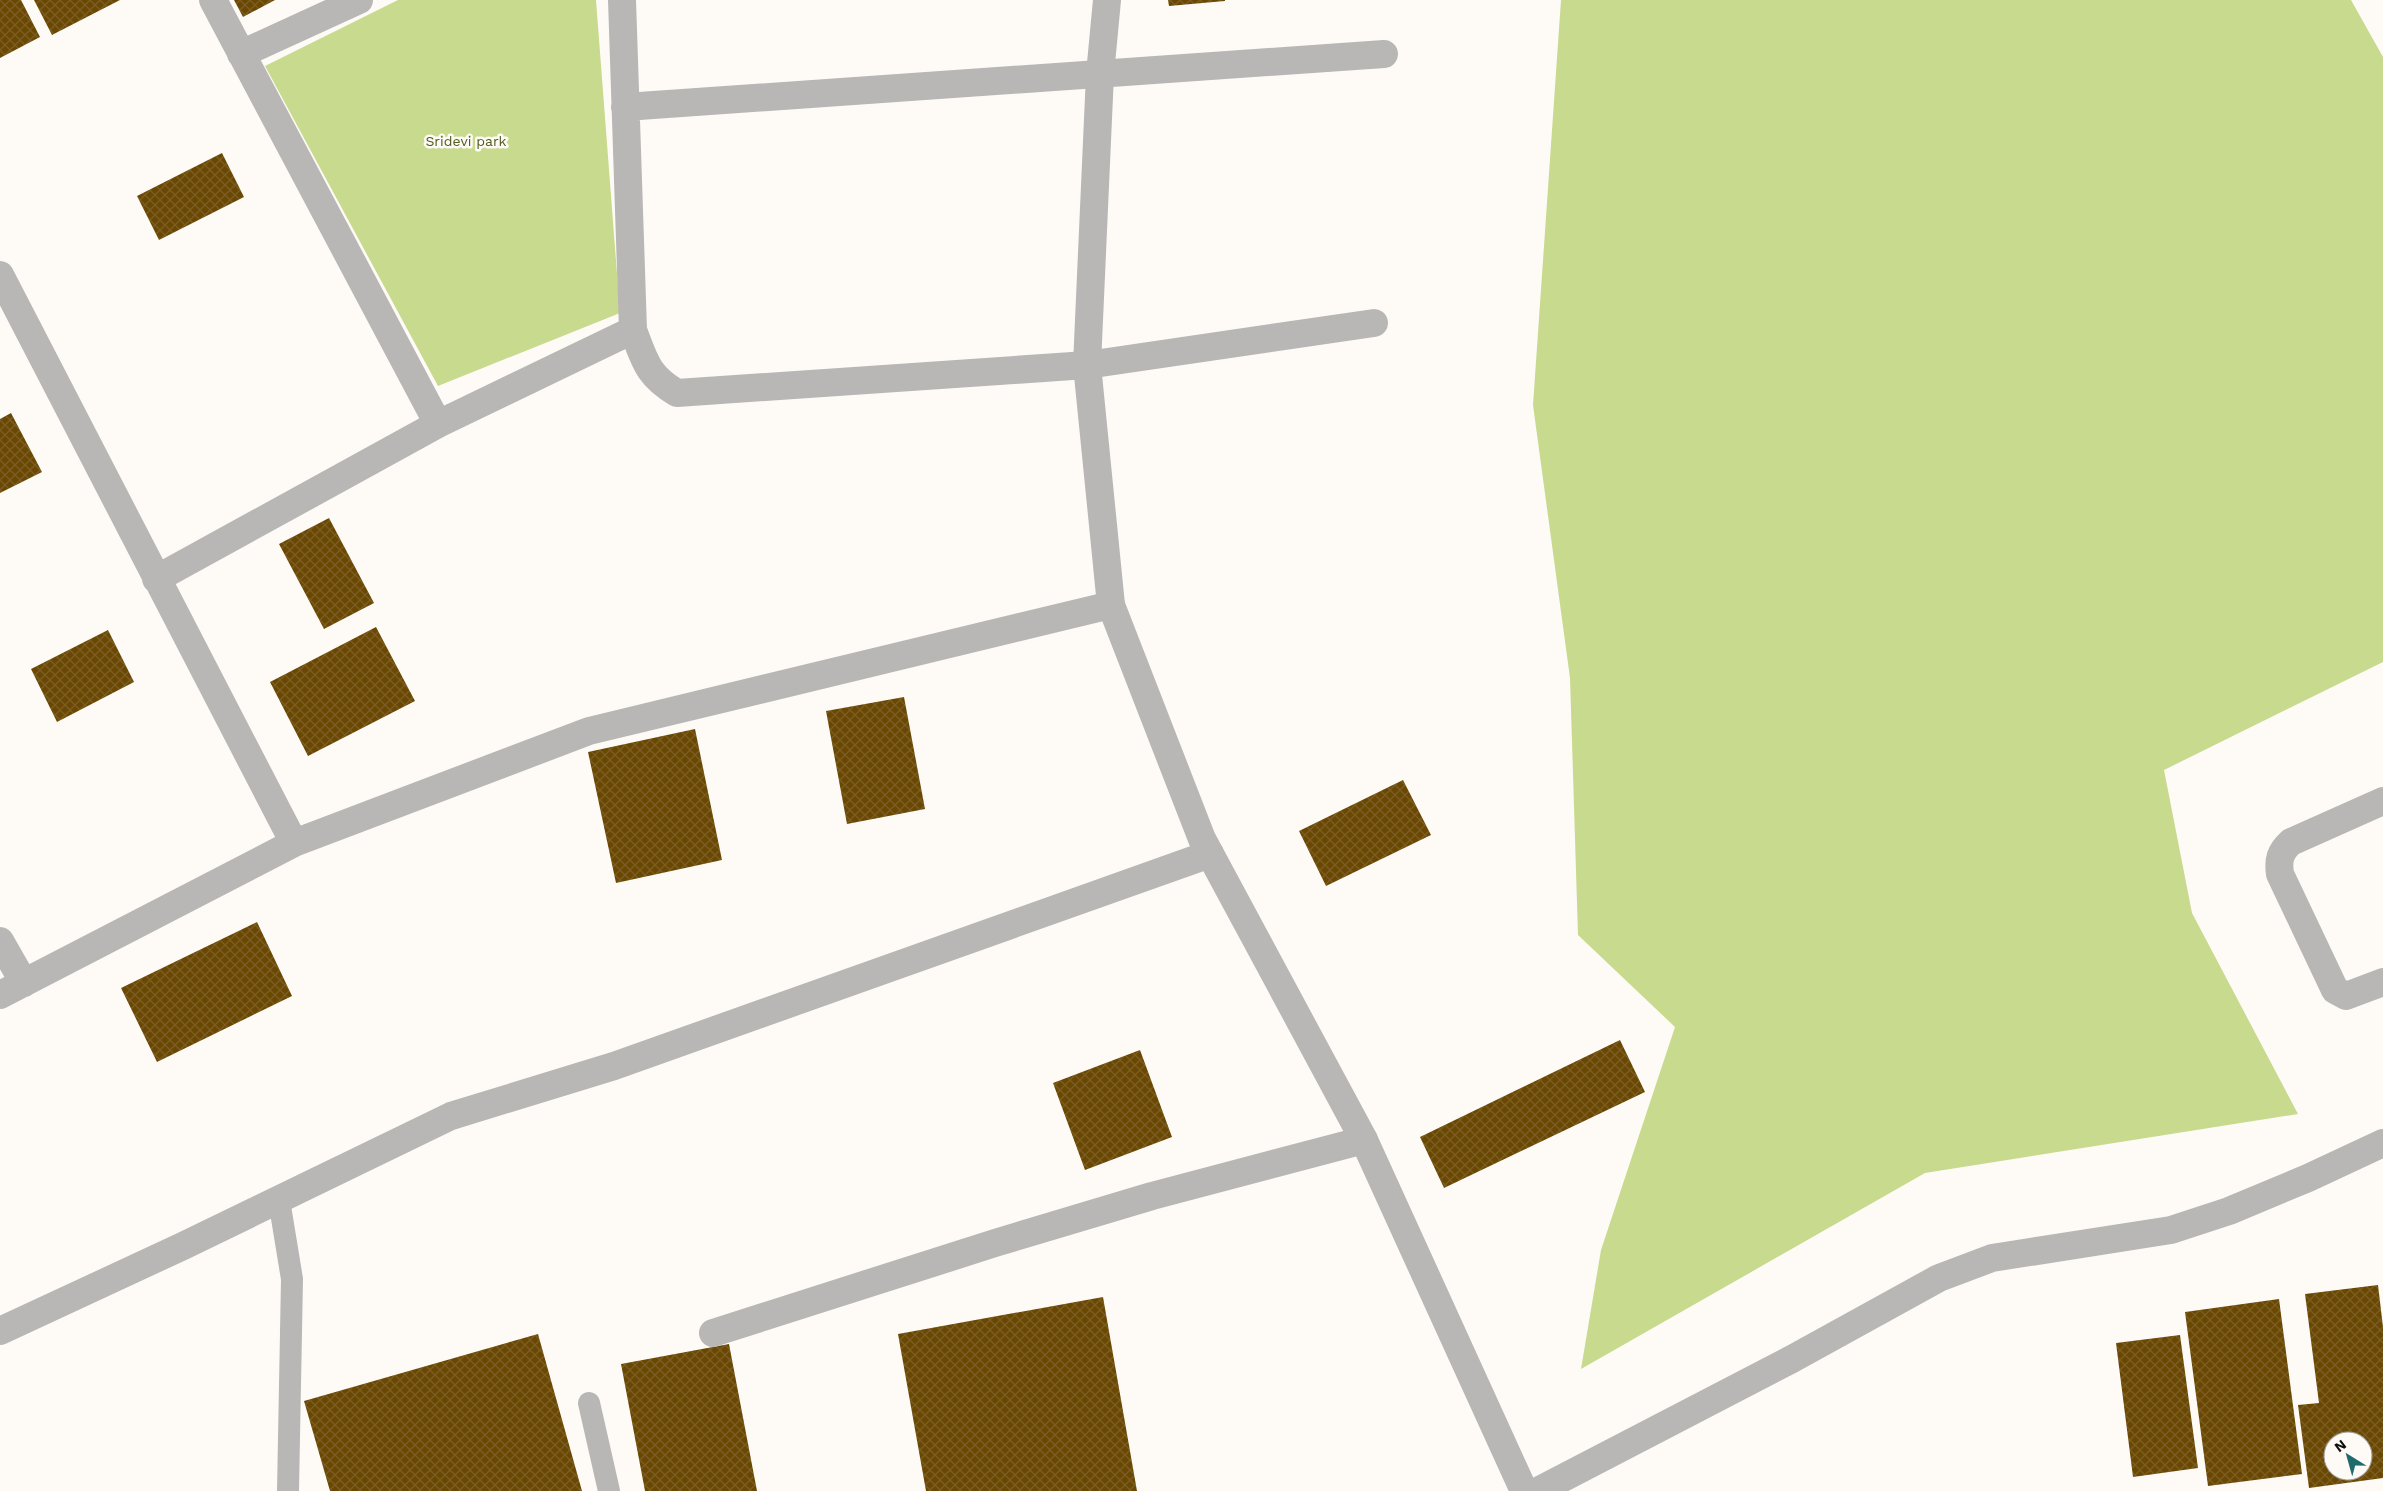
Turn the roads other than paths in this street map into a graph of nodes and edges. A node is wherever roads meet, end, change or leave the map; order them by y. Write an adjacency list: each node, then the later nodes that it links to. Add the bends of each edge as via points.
1 (213, 0): 5 (street)
2 (359, 0): 5 (street)
3 (622, 0): 8 (street)
4 (1107, 0): 7 (street)
5 (241, 54): 13 (street)
6 (1384, 54): 7 (street)
7 (1100, 74): 8 (street); 12 (street)
8 (625, 107): 11 (street)
9 (0, 276): 14 (street)
10 (1374, 323): 12 (street)
11 (633, 330): 12 (street, via 658,382 677,393); 13 (street)
12 (1087, 365): 15 (street)
13 (438, 424): 14 (street)
14 (156, 579): 17 (street)
15 (1111, 605): 17 (street, via 589,731); 18 (street)
16 (2383, 801): 20 (street, via 2291,842 2282,851 2278,862 2280,874 2335,990 2346,996)
17 (294, 843): 21 (street)
18 (1210, 854): 23 (street); 25 (street, via 614,1066 451,1116)
19 (0, 941): 21 (street)
20 (2383, 982)
21 (24, 983): 22 (street)
22 (0, 995)
23 (1364, 1140): 27 (street, via 1124,1204); 31 (street)
24 (2383, 1143): 32 (street, via 2229,1211 2171,1230 1992,1258 1939,1278 1792,1359)
25 (279, 1200): 26 (street); 29 (lane, via 292,1279)
26 (0, 1331)
27 (713, 1334)
28 (589, 1403): 30 (lane)
29 (288, 1491)
30 (609, 1491)
31 (1524, 1491)
32 (1538, 1491)

